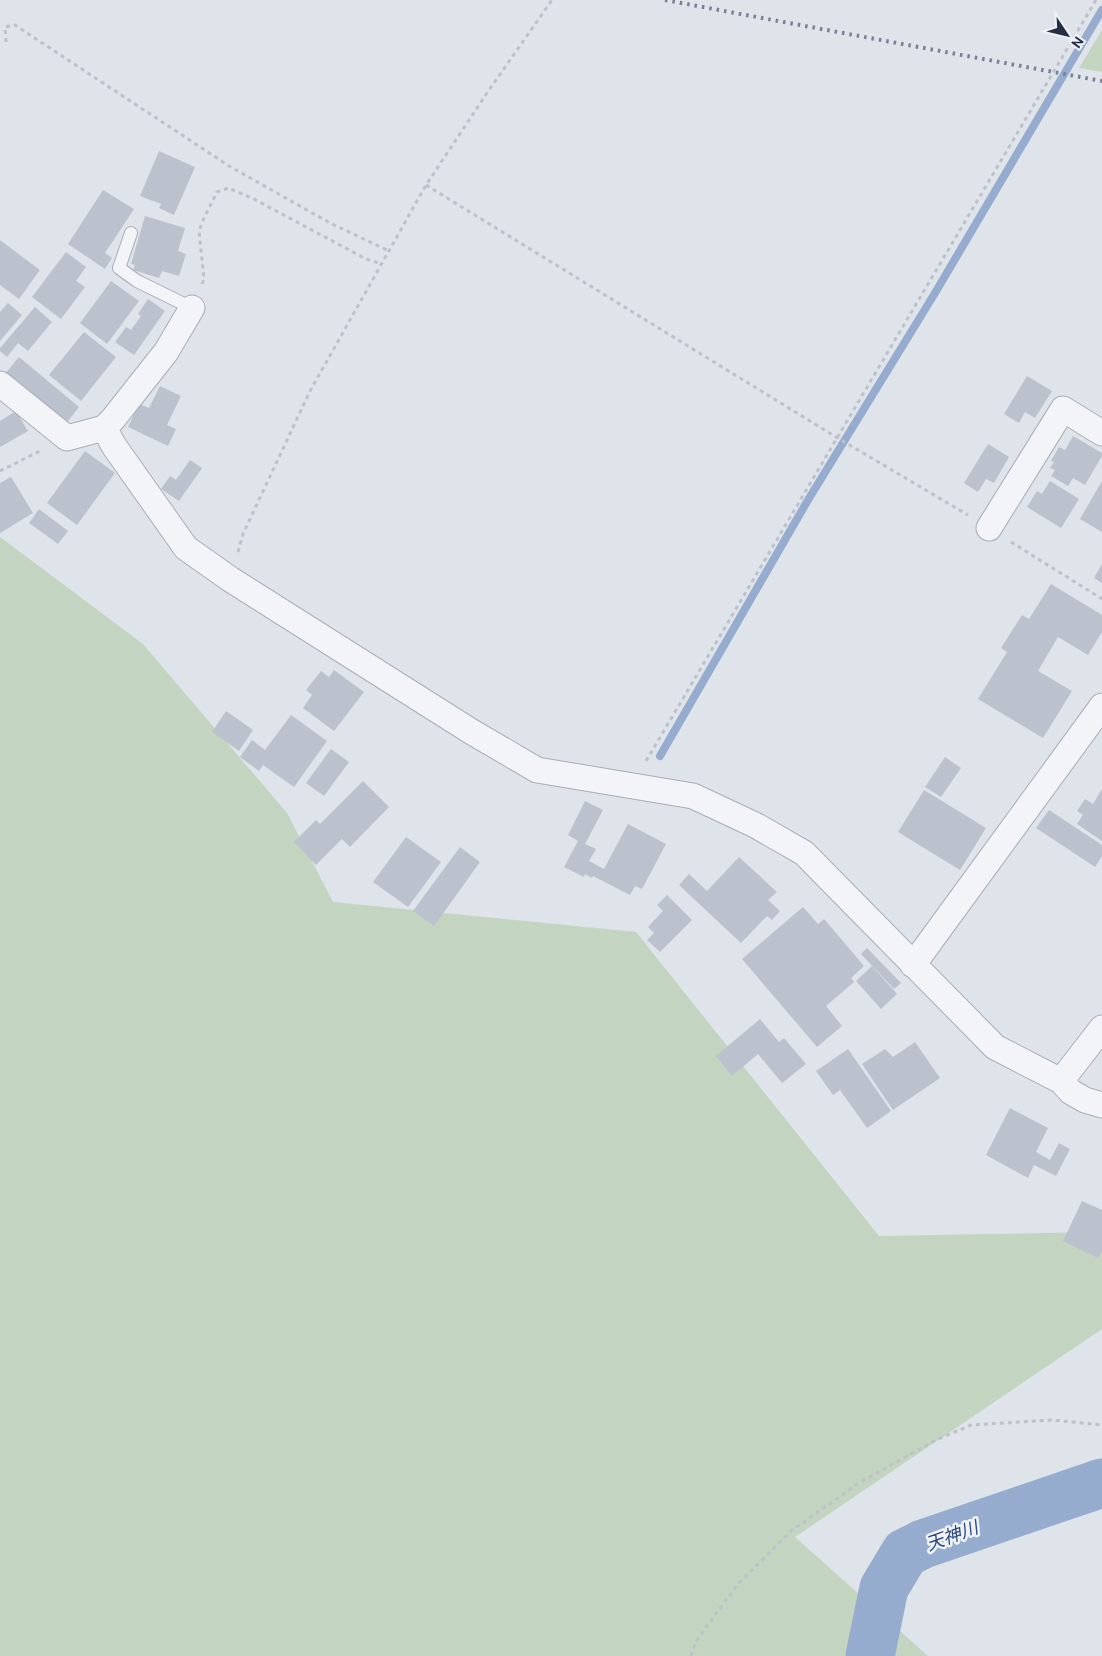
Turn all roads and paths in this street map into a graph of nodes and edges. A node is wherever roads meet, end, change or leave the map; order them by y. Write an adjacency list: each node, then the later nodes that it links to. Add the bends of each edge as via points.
1 (552, 0): 4 (path)
2 (1096, 0): 13 (path)
3 (6, 42): 6 (path, via 5,26 15,25 229,166)
4 (426, 185): 6 (path); 13 (path)
5 (131, 233): 8 (lane, via 119,268 137,281)
6 (389, 252): 7 (path)
7 (382, 264): 8 (path, via 366,259 228,188 217,192 199,231 204,279); 17 (path, via 310,390 243,534)
8 (192, 308): 10 (street, via 166,352)
9 (0, 384): 12 (street)
10 (104, 428): 12 (street); 17 (street, via 186,548)
11 (1102, 433): 16 (street, via 1063,410)
12 (67, 438): 15 (path)
13 (838, 438): 14 (path); 19 (path)
14 (850, 446)
15 (0, 471)
16 (989, 528)
17 (230, 579): 19 (street, via 537,770)
18 (1102, 706): 20 (street)
19 (632, 786): 20 (street, via 693,796 755,825 804,853)
20 (913, 965): 22 (street, via 995,1047)
21 (1102, 1028): 22 (street)
22 (1061, 1081): 23 (street, via 1071,1092)
23 (1102, 1105)
24 (1102, 1425): 25 (path, via 1052,1420 971,1425 934,1441 859,1483 791,1532 738,1584 696,1641)
25 (692, 1656)

